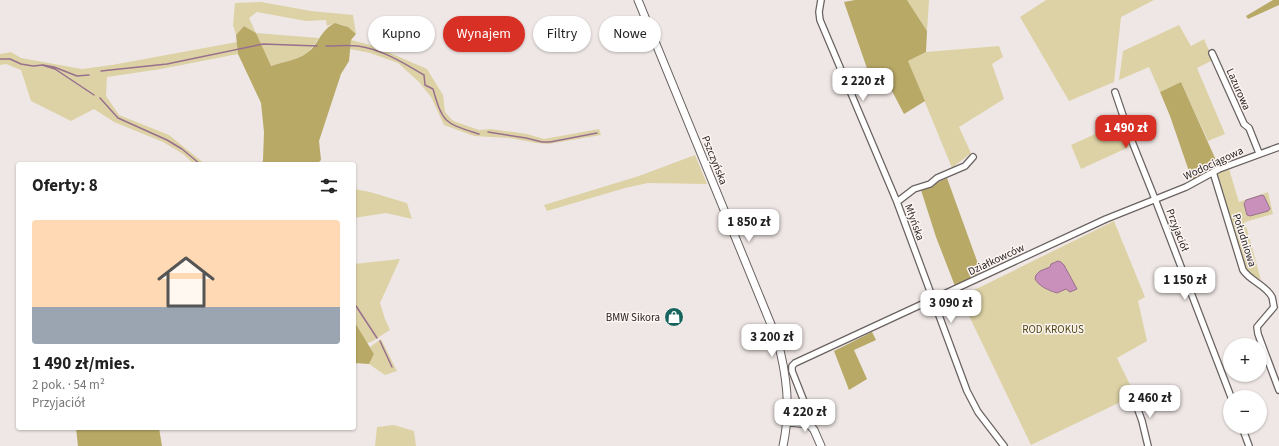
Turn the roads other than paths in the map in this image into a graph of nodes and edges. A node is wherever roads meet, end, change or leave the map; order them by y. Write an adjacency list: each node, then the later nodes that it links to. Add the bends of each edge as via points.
1 (638, 0): 15 (main road, Pszczyńska, via 772,325 785,373 788,397)
2 (820, 0): 10 (street, Młyńska, via 820,20)
3 (1212, 52): 6 (street, Lazurowa)
4 (1115, 92): 9 (street, Przyjaciół)
5 (1279, 147): 6 (street, Wodociągowa)
6 (1259, 153): 8 (street, Wodociągowa)
7 (973, 157): 10 (street, via 965,166 937,178 930,184 914,189)
8 (1213, 172): 9 (street, Wodociągowa, via 1186,187); 13 (street, Południowa, via 1243,270 1272,296 1274,307 1257,327)
9 (1155, 199): 11 (street, Działkowców, via 1099,222); 12 (street, Przyjaciół)
10 (897, 202): 11 (street, Młyńska)
11 (933, 300): 16 (street, Działkowców, via 794,364 792,371 809,414); 20 (street, Młyńska, via 967,391 978,412)
12 (1228, 390)
13 (1279, 390)
14 (1134, 399): 21 (street)
15 (787, 422): 16 (main road); 18 (main road, Pszczyńska)
16 (809, 424): 19 (main road)
17 (1245, 434): 22 (street)
18 (783, 446)
19 (821, 446)
20 (1004, 446)
21 (1148, 446)
22 (1249, 446)

